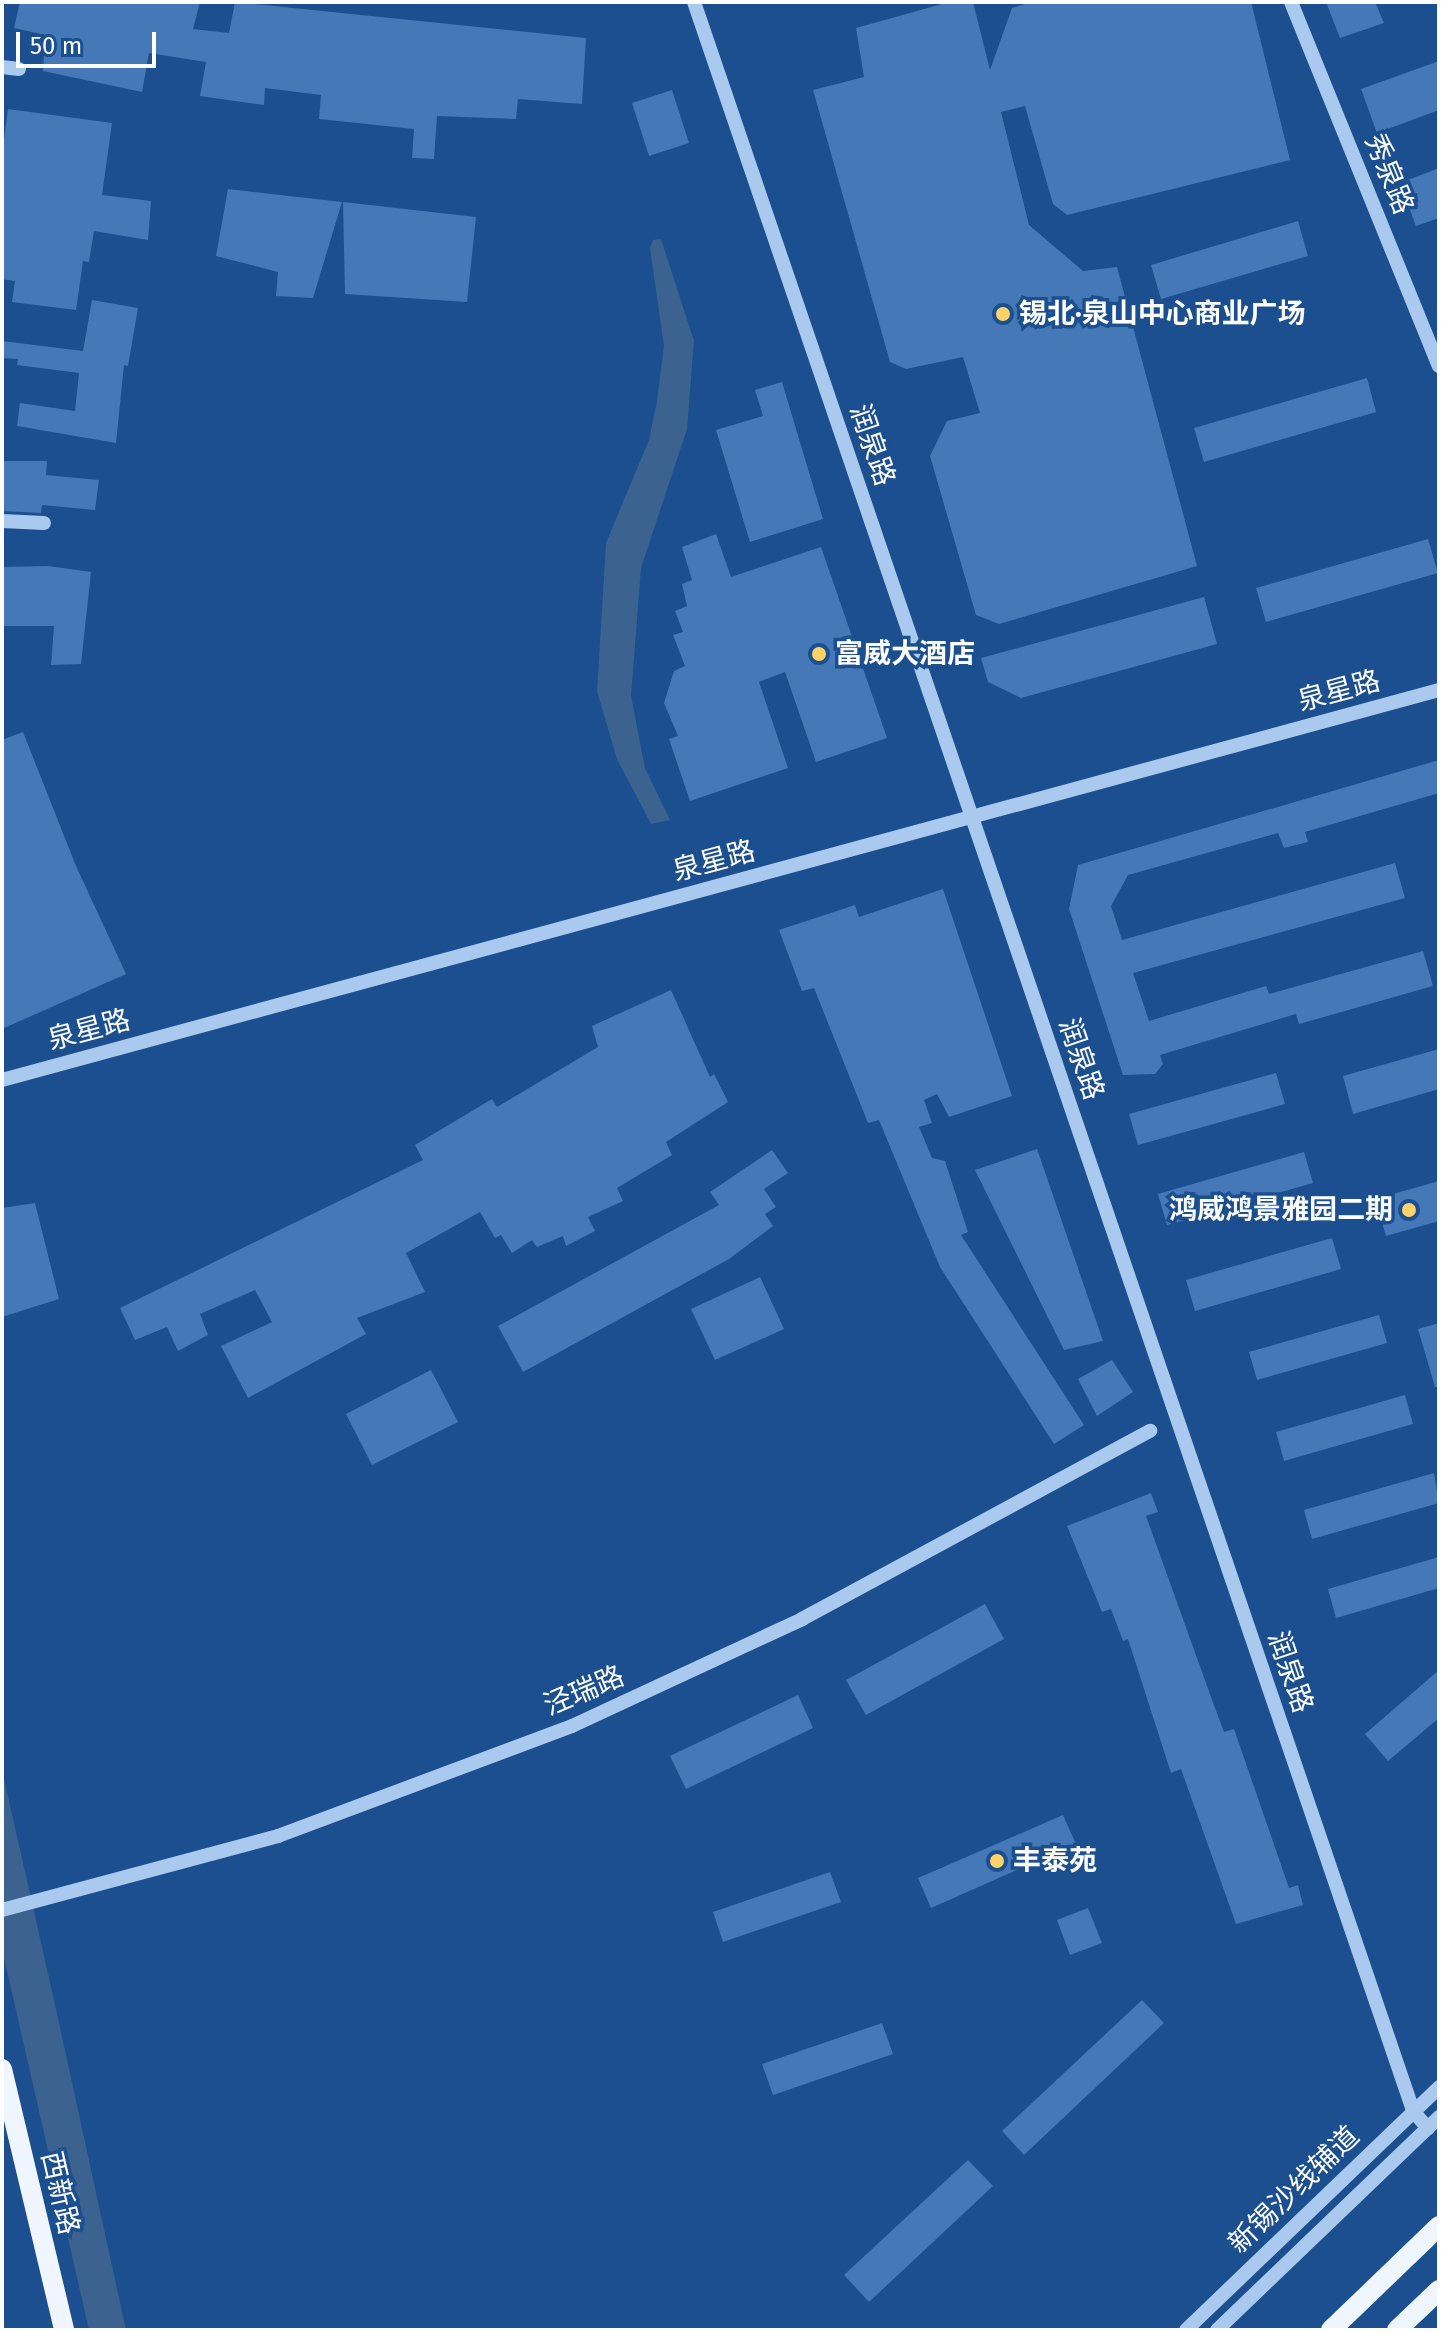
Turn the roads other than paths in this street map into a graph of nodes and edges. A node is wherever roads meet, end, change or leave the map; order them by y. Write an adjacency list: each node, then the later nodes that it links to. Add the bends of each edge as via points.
1 (694, 2): 9 (street, 润泉路)
2 (1291, 2): 5 (street, 秀泉路)
3 (2, 67): 4 (street)
4 (19, 69)
5 (1439, 366)
6 (2, 521): 7 (street)
7 (44, 523)
8 (1439, 690): 9 (street, 泉星路)
9 (971, 818): 10 (street, 泉星路); 15 (street, 润泉路)
10 (2, 1080)
11 (1150, 1431): 12 (street, 泾瑞路, via 802,1619 572,1726 278,1836)
12 (2, 1910)
13 (2, 2069): 20 (main road, 西新路)
14 (1439, 2087): 15 (street, 新锡沙线辅道)
15 (1413, 2111): 17 (street, 润泉路); 21 (street, 新锡沙线辅道)
16 (1439, 2117): 17 (street, 新锡沙线辅道)
17 (1428, 2128): 22 (street, 新锡沙线辅道)
18 (1439, 2226): 23 (main road)
19 (1439, 2290): 24 (main road)
20 (64, 2330)
21 (1186, 2330)
22 (1217, 2330)
23 (1331, 2330)
24 (1397, 2330)

